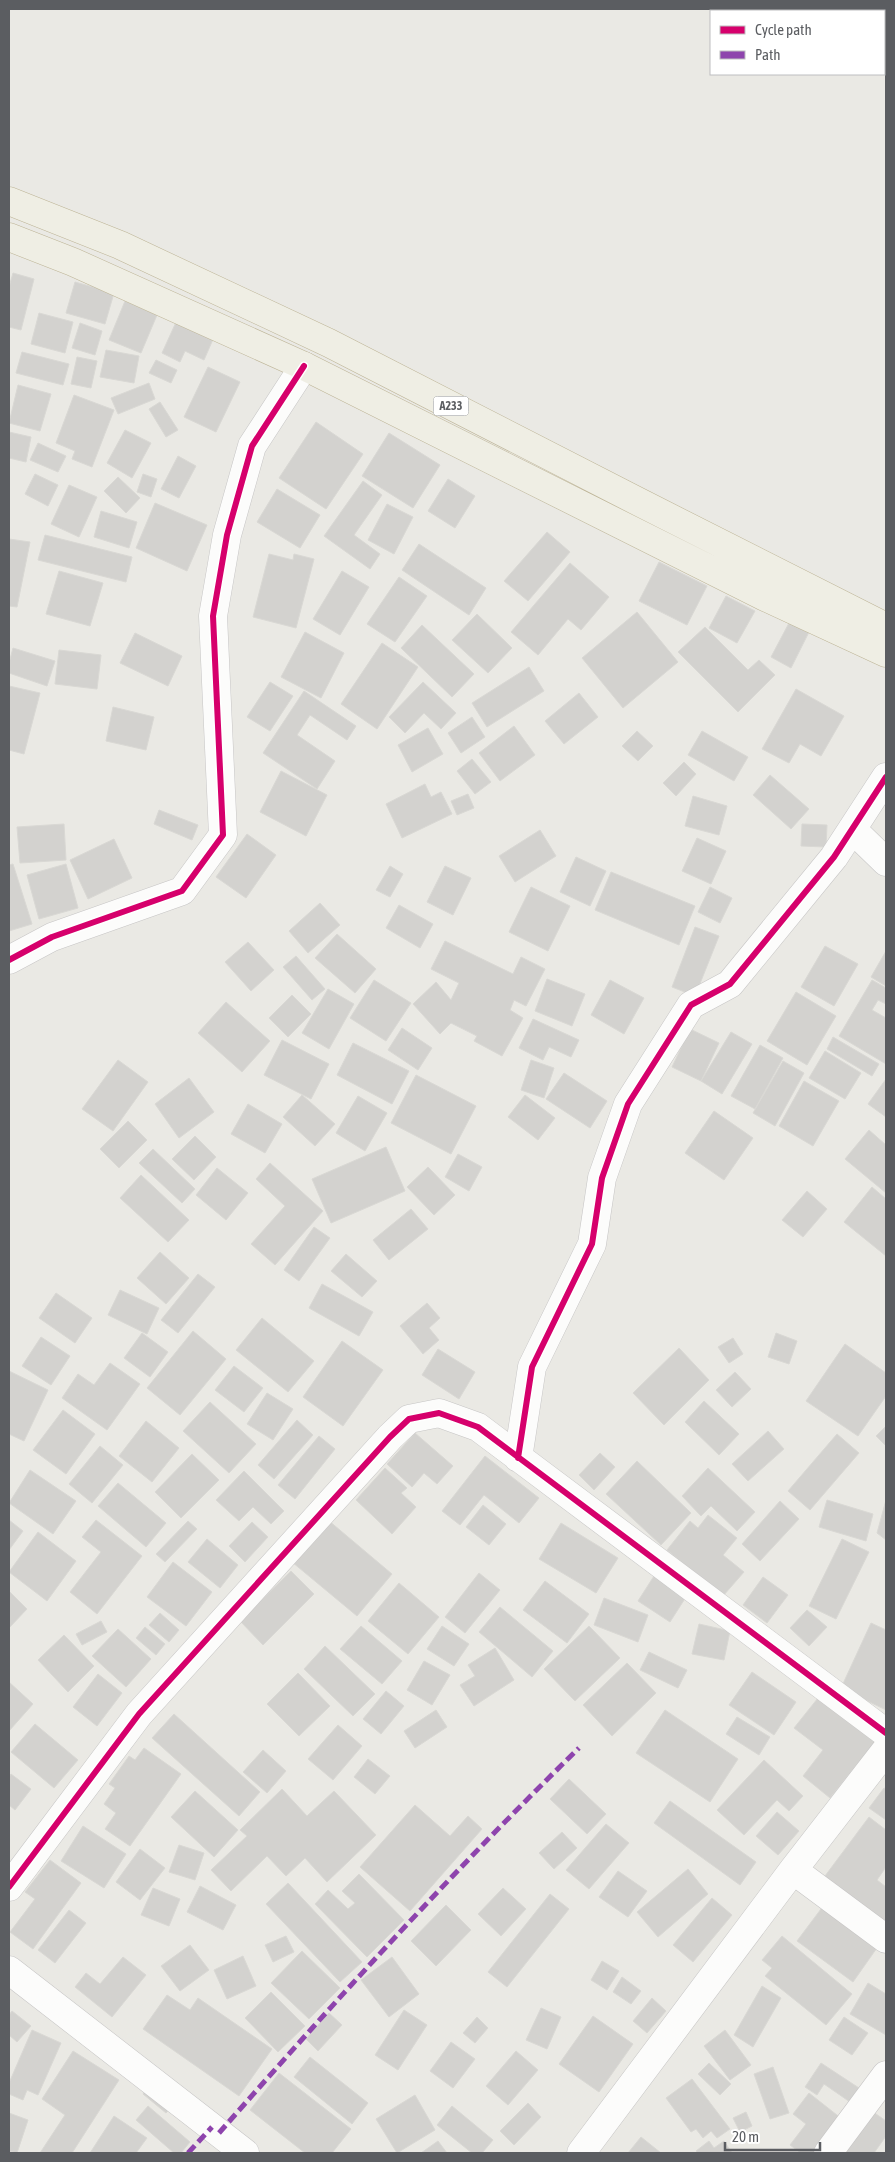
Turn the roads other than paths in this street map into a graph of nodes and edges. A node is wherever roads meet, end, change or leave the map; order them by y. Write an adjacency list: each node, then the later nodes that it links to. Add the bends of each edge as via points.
1 (9, 201): 4 (highway, A233, via 120,245 329,343)
2 (9, 237): 3 (highway, A233, via 82,266)
3 (304, 366): 5 (highway, A233, via 763,596); 9 (street, via 252,446 227,535 213,616 223,835 182,891 52,937)
4 (886, 627)
5 (886, 653)
6 (886, 777): 7 (street)
7 (852, 829): 8 (street); 10 (street, via 834,857 730,984 691,1005 628,1104 602,1178 592,1244 532,1367)
8 (886, 862)
9 (9, 960)
10 (518, 1458): 11 (street); 14 (street, via 478,1426 439,1414 409,1419 390,1436 139,1714)
11 (886, 1733)
12 (886, 1750): 13 (street)
13 (793, 1870): 15 (street); 19 (street)
14 (9, 1887)
15 (886, 1939)
16 (9, 1970): 18 (street)
17 (886, 2075): 20 (street)
18 (245, 2153)
19 (581, 2153)
20 (828, 2153)

